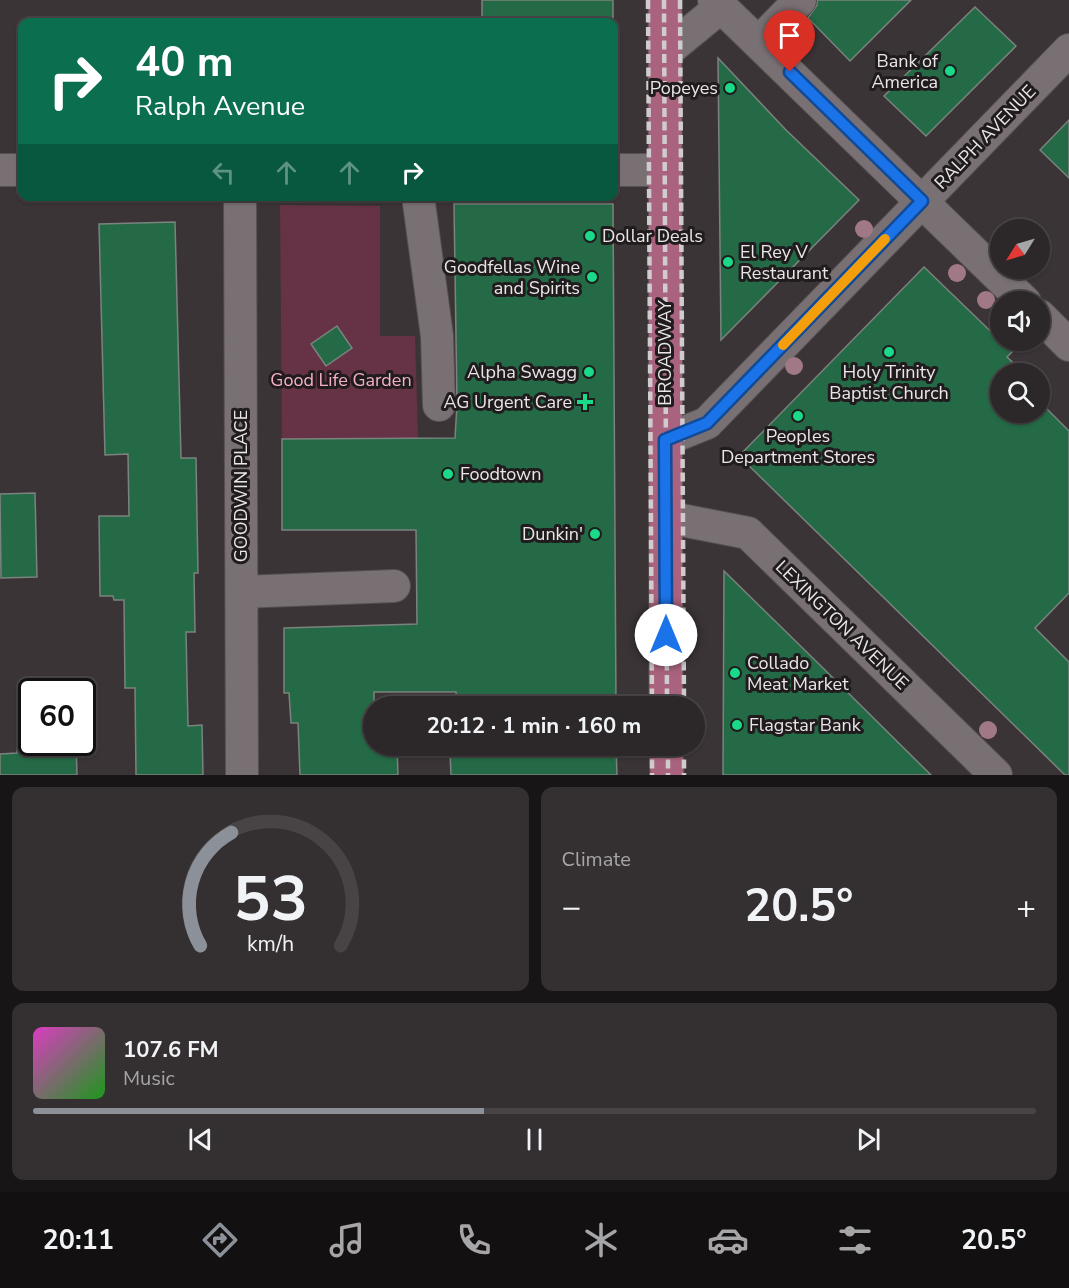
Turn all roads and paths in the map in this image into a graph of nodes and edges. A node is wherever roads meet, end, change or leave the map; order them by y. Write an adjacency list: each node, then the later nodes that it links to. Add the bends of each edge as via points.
1 (665, 0): 6 (main road, BROADWAY)
2 (800, 0): 4 (street)
3 (718, 3): 4 (street); 6 (street)
4 (759, 42): 13 (street)
5 (1069, 50): 13 (street, RALPH AVENUE)
6 (666, 52): 10 (main road, BROADWAY)
7 (0, 170): 8 (street)
8 (18, 170)
9 (618, 170): 10 (street)
10 (665, 170): 18 (main road, BROADWAY)
11 (240, 201): 21 (street, GOODWIN PLACE)
12 (419, 201): 17 (street, via 437,336)
13 (922, 201): 14 (street); 18 (street, RALPH AVENUE, via 707,423)
14 (1014, 291)
15 (1050, 326): 16 (street)
16 (1069, 345)
17 (439, 405)
18 (665, 440): 19 (main road, BROADWAY)
19 (666, 517): 22 (main road, BROADWAY); 26 (street, LEXINGTON AVENUE, via 748,533)
20 (394, 586): 21 (street)
21 (242, 592): 24 (street, GOODWIN PLACE)
22 (666, 696)
23 (666, 756): 25 (main road)
24 (242, 775)
25 (667, 775)
26 (996, 775)

